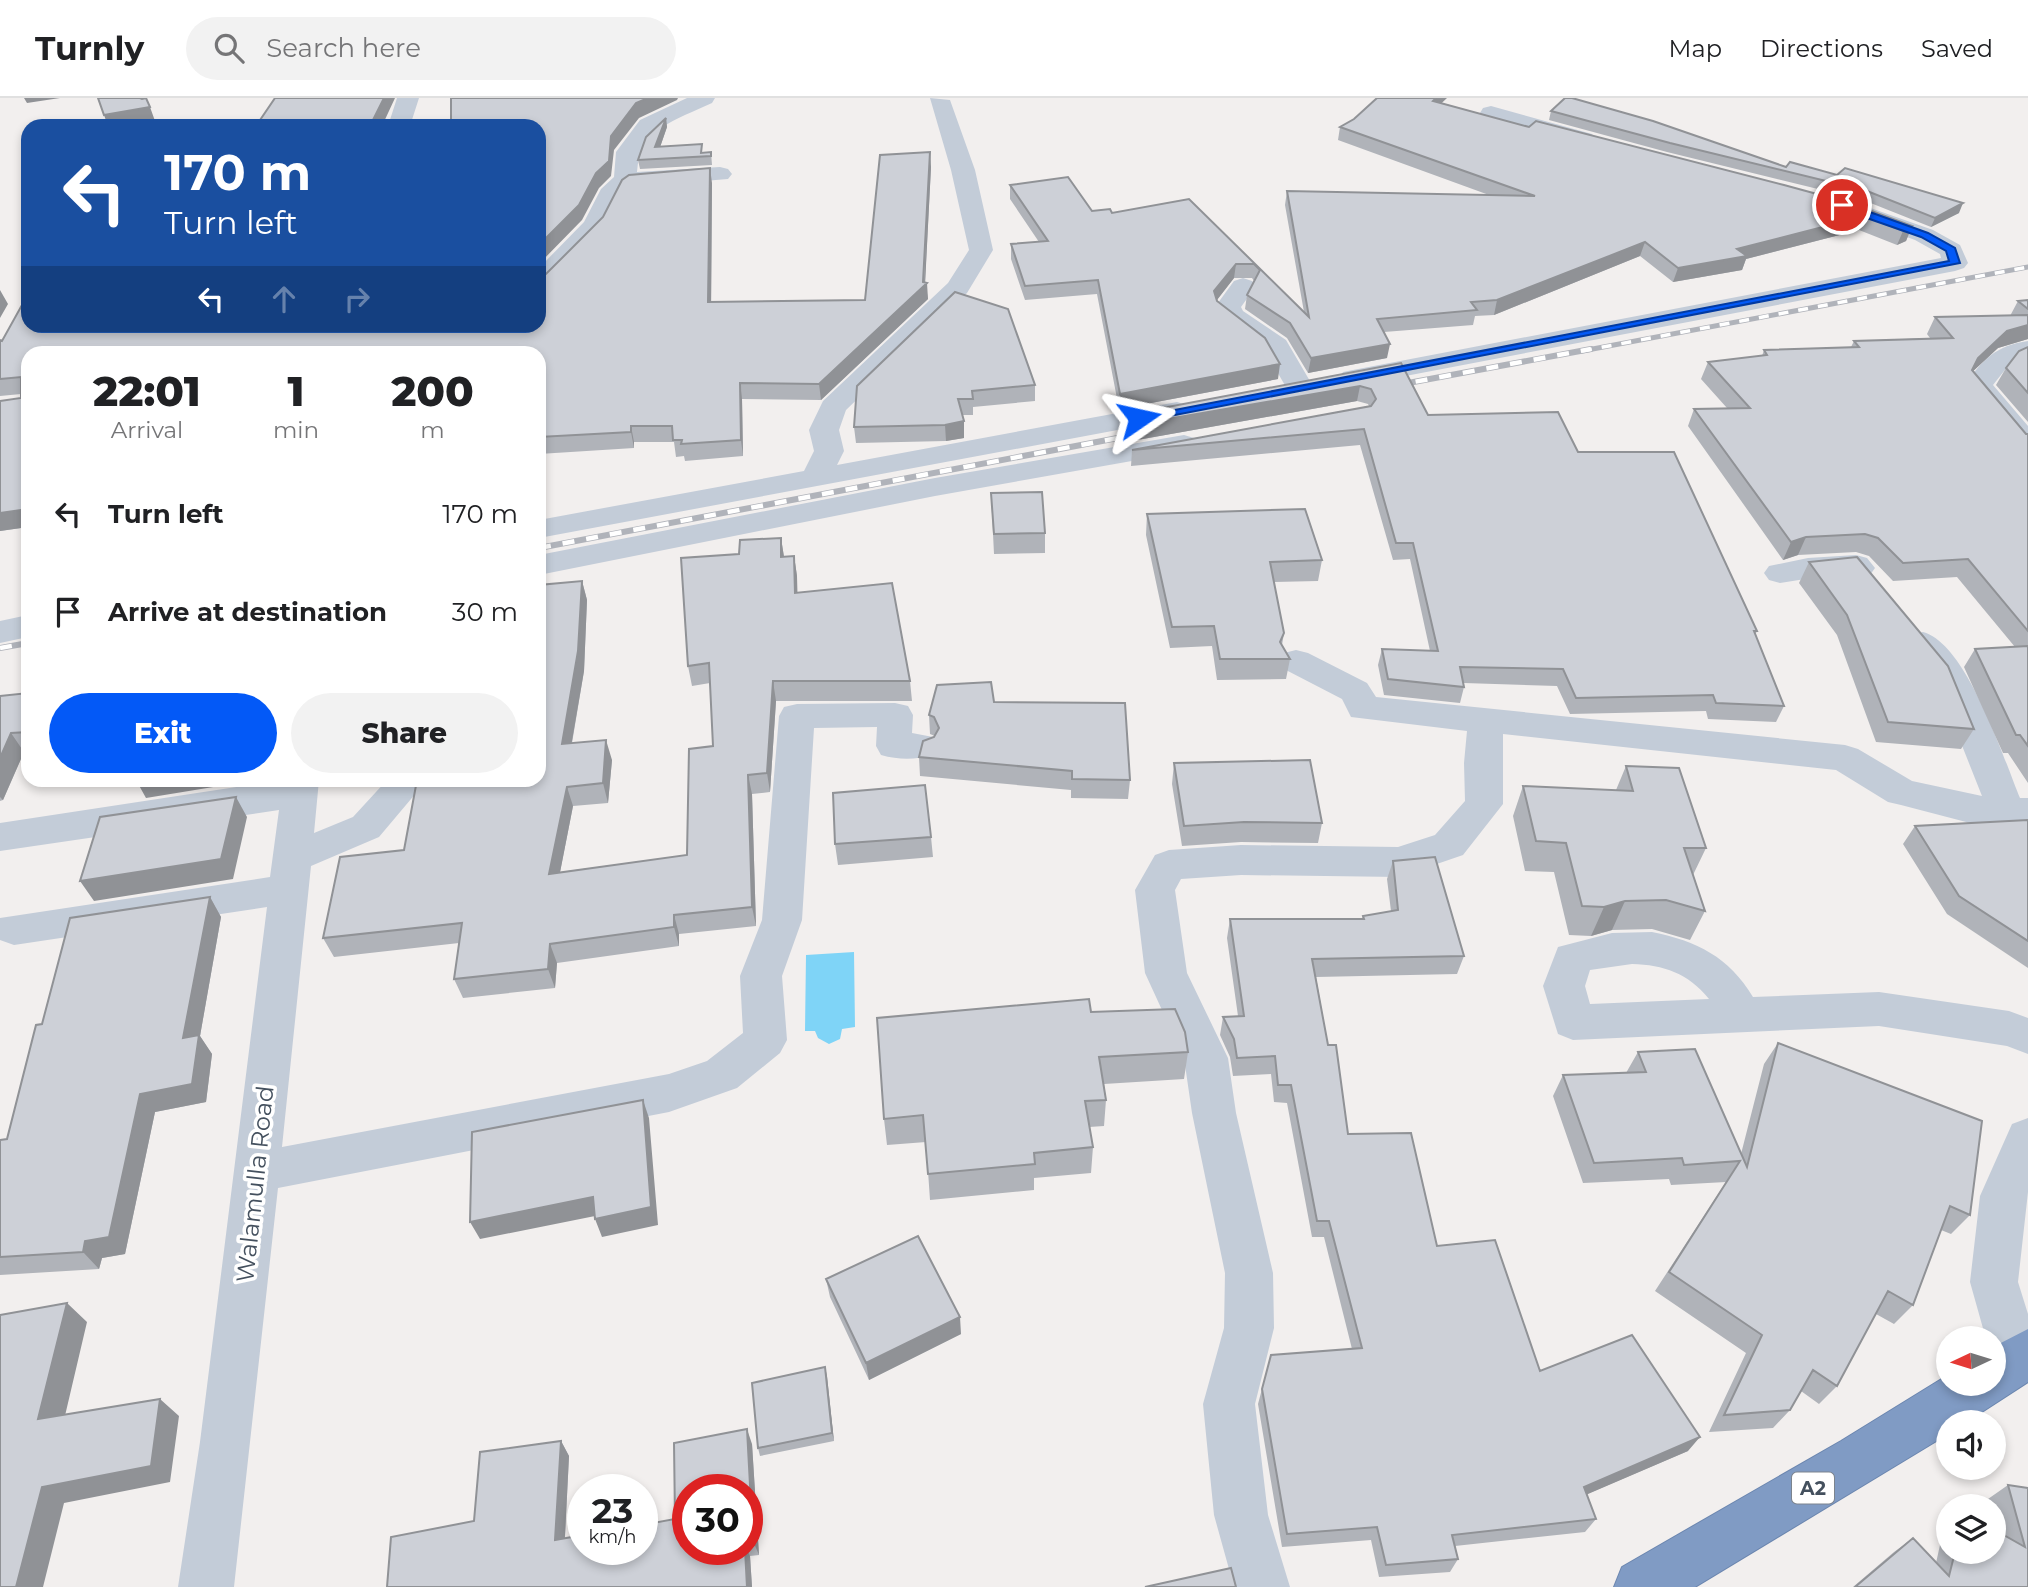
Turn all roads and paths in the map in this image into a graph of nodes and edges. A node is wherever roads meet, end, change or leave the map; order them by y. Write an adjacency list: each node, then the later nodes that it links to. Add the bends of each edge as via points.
1 (408, 98): 5 (street)
2 (704, 98): 8 (street, via 648,125 627,152)
3 (939, 100): 18 (street, via 963,170 981,250 958,288 833,407 824,430 829,451)
4 (1491, 113): 6 (street)
5 (401, 119)
6 (1611, 147)
7 (720, 174): 8 (street)
8 (625, 180): 10 (street, via 613,189 595,225)
9 (1834, 203): 13 (street, via 1924,235 1951,250 1955,263)
10 (546, 277)
11 (1243, 286): 13 (street, via 1228,307 1231,315 1276,346)
12 (2028, 349): 17 (street, via 2012,350 2001,358 1979,386)
13 (1300, 388): 14 (street)
14 (1273, 393)
15 (1206, 406): 18 (street)
16 (1209, 439): 20 (street)
17 (2028, 444)
18 (816, 478): 19 (street)
19 (546, 528)
20 (546, 564)
21 (1780, 573): 22 (street, via 1856,565)
22 (1879, 589)
23 (1903, 617): 31 (street, via 1954,681)
24 (21, 628): 25 (street)
25 (0, 632)
26 (1296, 661): 27 (street, via 1355,691 1364,708)
27 (1486, 721): 31 (street, via 1845,758 1901,792 1970,809); 42 (street, via 1484,804 1449,845 1399,862 1241,860 1169,865 1155,890 1166,973 1206,1058 1250,1273 1249,1328 1229,1404 1241,1515)
28 (920, 746): 38 (street, via 894,746 895,715 797,716 782,920 761,976 765,1040 722,1075 668,1093)
29 (300, 787): 32 (street); 33 (street, Walamulla Road)
30 (402, 787): 33 (street, via 366,827)
31 (2017, 812)
32 (0, 837)
33 (290, 874): 34 (street); 38 (street, Walamulla Road)
34 (14, 929)
35 (1742, 1015): 36 (street, via 1879,1009 2009,1029)
36 (2028, 1036)
37 (2028, 1138): 39 (street, via 2003,1196 1994,1282)
38 (256, 1172): 41 (street, Walamulla Road)
39 (2000, 1326)
40 (1962, 1396): 43 (highway, A2)
41 (206, 1587)
42 (1262, 1587)
43 (1642, 1587)

